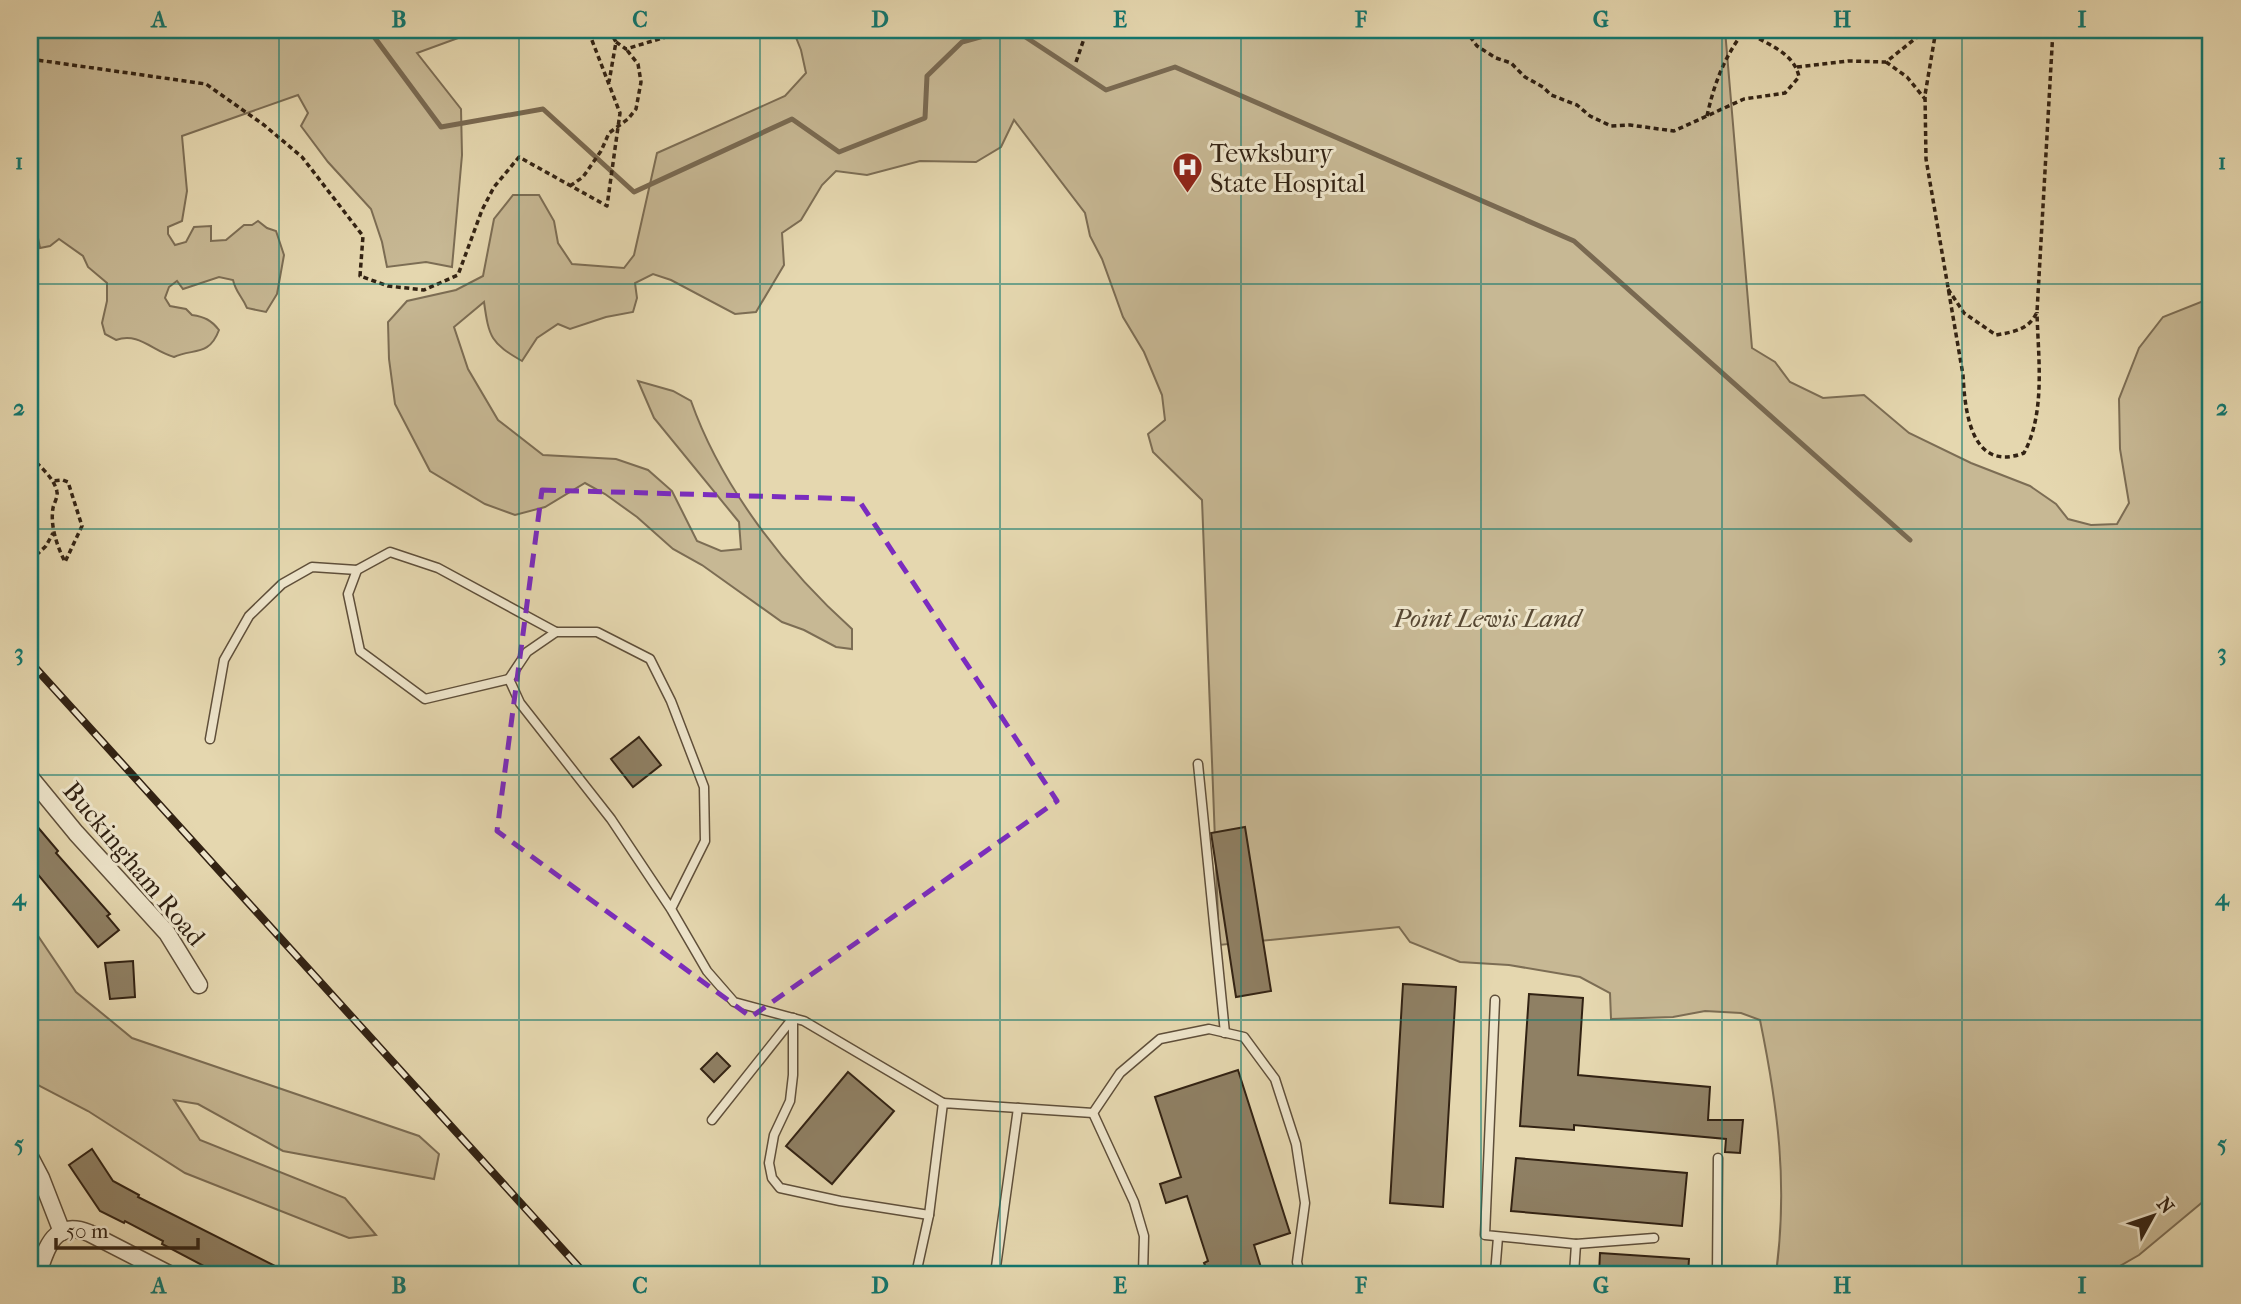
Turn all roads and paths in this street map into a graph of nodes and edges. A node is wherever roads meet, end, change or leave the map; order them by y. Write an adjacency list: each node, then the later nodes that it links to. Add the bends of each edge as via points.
1 (588, 30): 16 (path)
2 (609, 30): 10 (path)
3 (678, 30): 11 (path)
4 (1087, 30): 13 (path)
5 (1465, 30): 18 (path, via 1477,46 1511,63 1551,95 1611,126 1674,131)
6 (1745, 30): 15 (path); 18 (path, via 1721,67)
7 (1926, 30): 14 (path)
8 (1936, 30): 17 (path)
9 (2053, 30): 22 (path)
10 (615, 42): 11 (path); 16 (path)
11 (626, 49): 19 (path, via 638,64 640,82 636,109)
12 (30, 59): 20 (path, via 206,84 302,158 363,236 360,276 388,286 425,290 458,275 482,210 519,157)
13 (1076, 61)
14 (1886, 62): 15 (path); 17 (path, via 1908,78)
15 (1797, 67): 18 (path, via 1799,78 1785,93 1744,99)
16 (609, 84): 19 (path, via 620,113)
17 (1925, 100): 21 (path, via 1926,159)
18 (1707, 117)
19 (618, 126): 20 (path, via 583,177); 20 (path, via 607,206)
20 (570, 186)
21 (1946, 286): 22 (path, via 1964,313 1996,335 2017,331 2033,322); 22 (path, via 1965,410 1978,443 1990,455 2012,458 2024,453 2032,438 2038,402)
22 (2037, 312)
23 (30, 457): 24 (path)
24 (52, 481): 25 (path, via 57,492 52,511); 25 (path, via 63,480 71,487 82,526 65,562)
25 (54, 531): 26 (path)
26 (30, 561)
27 (357, 570): 28 (lane, via 390,552 438,568); 29 (lane, via 348,594 360,650 425,699); 30 (lane, via 312,567 282,584 249,616 224,660)
28 (556, 632): 29 (lane, via 527,652); 33 (lane, via 597,632 650,659 671,701 704,787 705,841)
29 (509, 679): 33 (lane, via 520,704 611,819)
30 (210, 739)
31 (1198, 764): 37 (lane)
32 (30, 777): 34 (street, Buckingham Road, via 167,933)
33 (671, 909): 36 (lane, via 707,971 734,1002)
34 (199, 985)
35 (1495, 1000): 46 (lane, via 1485,1236)
36 (793, 1018): 38 (lane); 41 (lane); 44 (lane, via 790,1101 774,1135 769,1163 772,1178 780,1188)
37 (1225, 1033): 40 (lane, via 1209,1029 1160,1039 1120,1073); 54 (lane, via 1244,1037 1275,1079 1296,1144 1305,1203 1297,1262)
38 (943, 1103): 39 (lane); 44 (lane)
39 (1018, 1108): 40 (lane); 52 (lane)
40 (1093, 1113): 53 (lane, via 1134,1202 1144,1236)
41 (712, 1120)
42 (30, 1157): 45 (street)
43 (1718, 1158): 57 (lane)
44 (929, 1215): 51 (lane)
45 (62, 1232): 49 (street, via 47,1247); 50 (street, via 86,1231)
46 (1498, 1237): 48 (lane); 55 (lane)
47 (1654, 1238): 48 (lane)
48 (1576, 1244): 56 (lane)
49 (37, 1274)
50 (169, 1274)
51 (916, 1274)
52 (995, 1274)
53 (1143, 1274)
54 (1300, 1274)
55 (1495, 1274)
56 (1574, 1274)
57 (1717, 1274)

